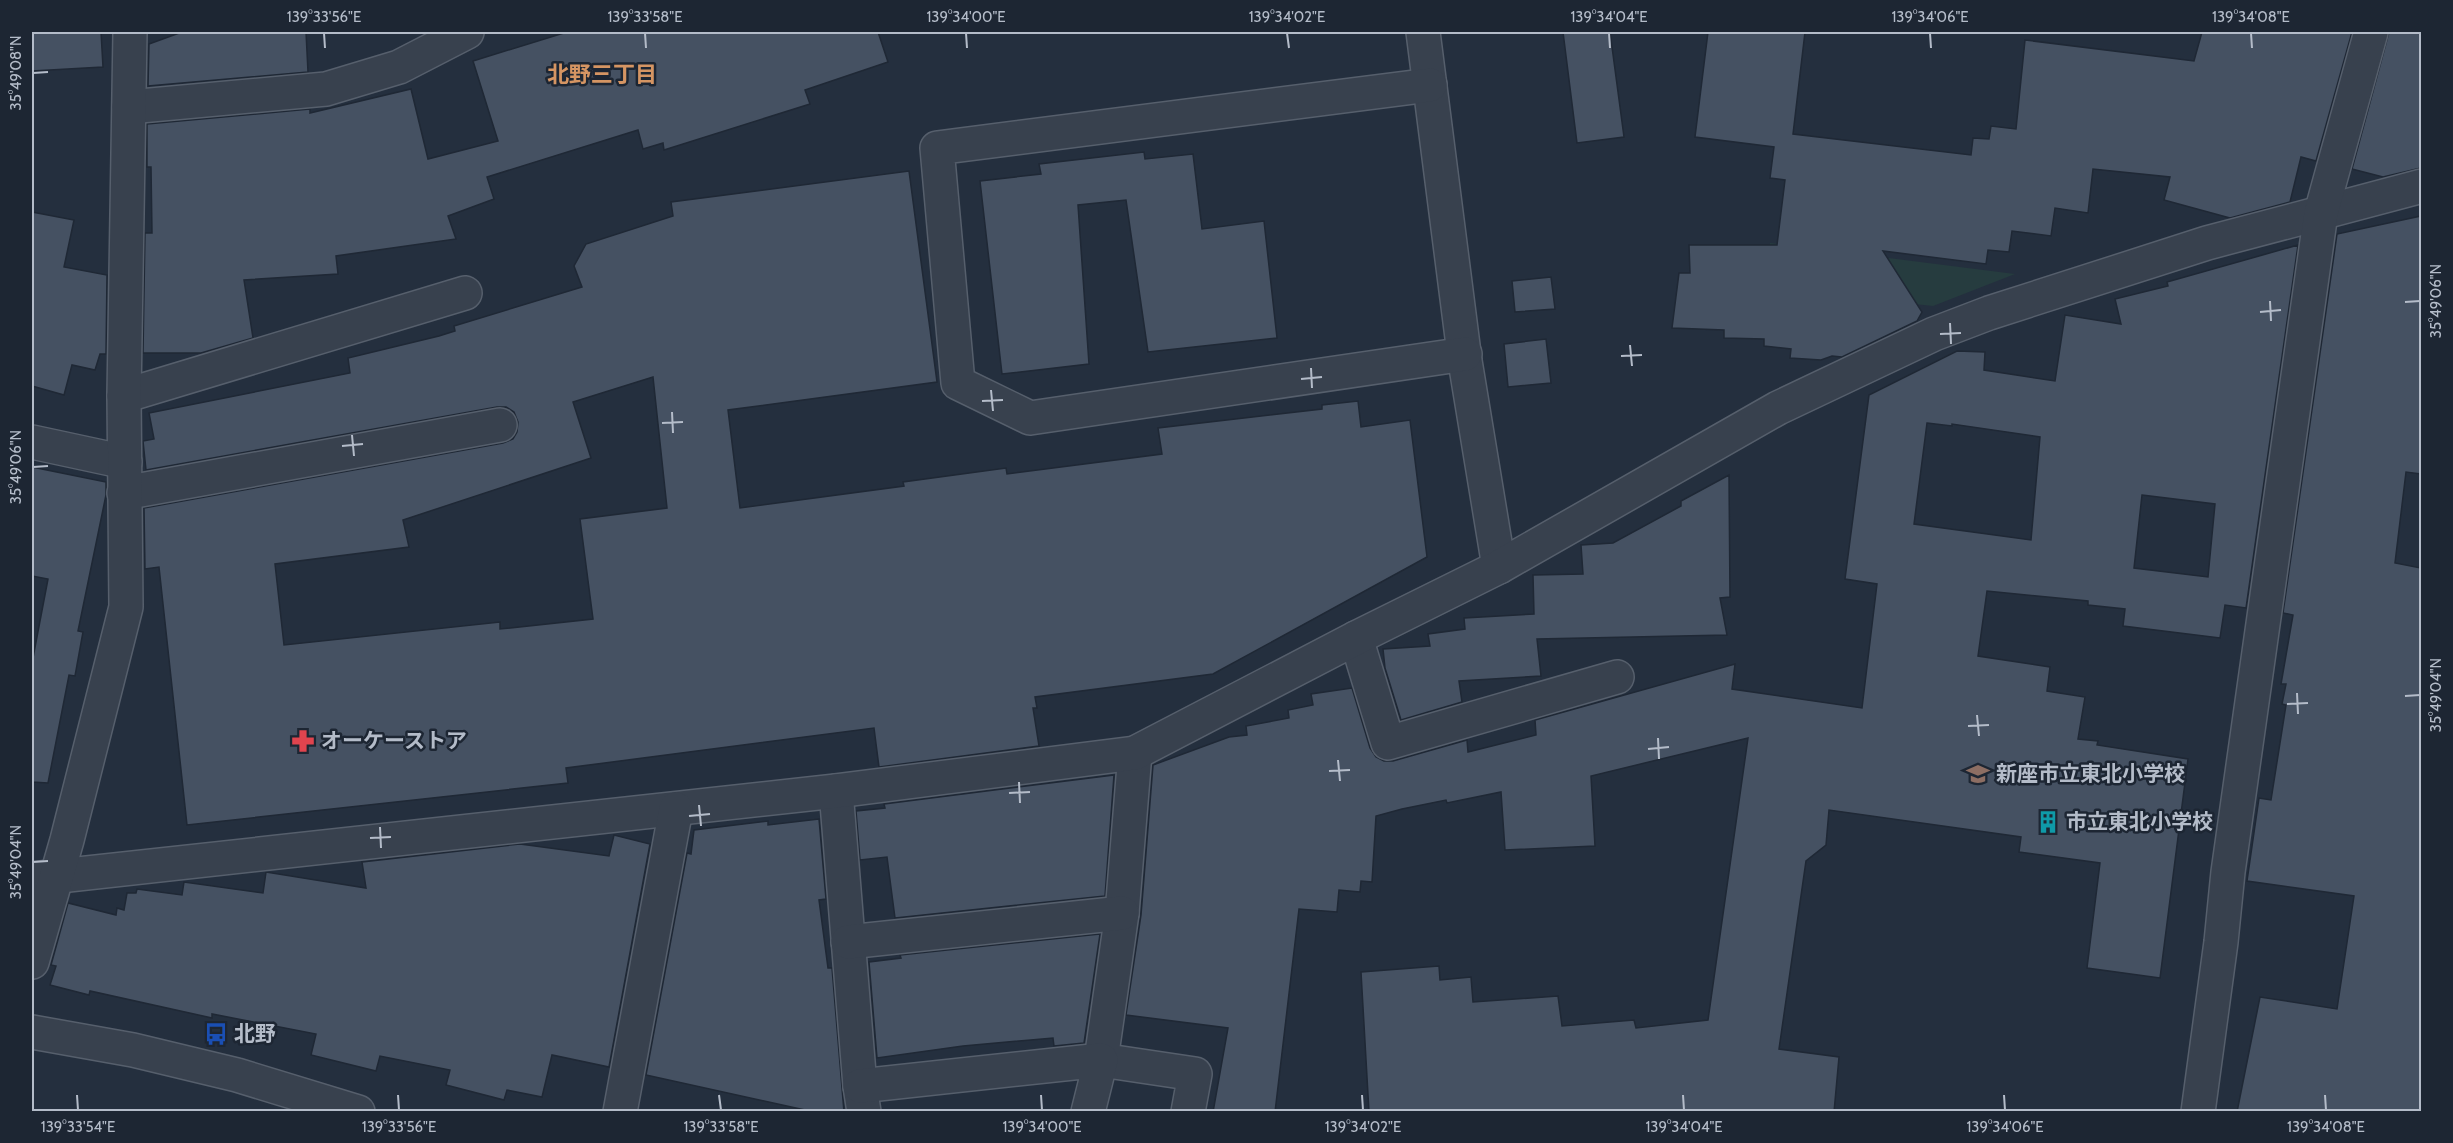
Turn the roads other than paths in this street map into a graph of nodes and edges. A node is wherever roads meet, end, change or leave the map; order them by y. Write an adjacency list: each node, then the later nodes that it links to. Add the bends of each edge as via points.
1 (130, 32): 6 (street)
2 (467, 32): 6 (street, via 399,67 326,90)
3 (1423, 32): 5 (street)
4 (2370, 32): 8 (street)
5 (1430, 85): 10 (street); 10 (street, via 937,148 958,383 1030,418)
6 (129, 107): 11 (street)
7 (2421, 186): 8 (street)
8 (2321, 213): 15 (street, via 2207,243 1934,334 1778,408); 32 (street)
9 (465, 293): 11 (street)
10 (1465, 354): 15 (street)
11 (124, 396): 14 (street)
12 (500, 425): 14 (street)
13 (32, 442): 14 (street)
14 (125, 478): 21 (street, via 126,607 68,840)
15 (1499, 567): 16 (street)
16 (1356, 638): 17 (street, via 1388,743); 18 (street)
17 (1617, 677)
18 (1135, 753): 19 (street); 22 (street)
19 (836, 791): 20 (street); 23 (street)
20 (676, 809): 21 (street); 29 (street)
21 (44, 878): 24 (street)
22 (1122, 913): 23 (street); 26 (street)
23 (848, 942): 27 (street)
24 (32, 962)
25 (32, 1032): 28 (street, via 133,1050 237,1075)
26 (1101, 1060): 27 (street); 30 (street); 31 (street, via 1195,1074)
27 (862, 1099)
28 (358, 1112)
29 (620, 1112)
30 (1088, 1112)
31 (1188, 1112)
32 (2198, 1112)

